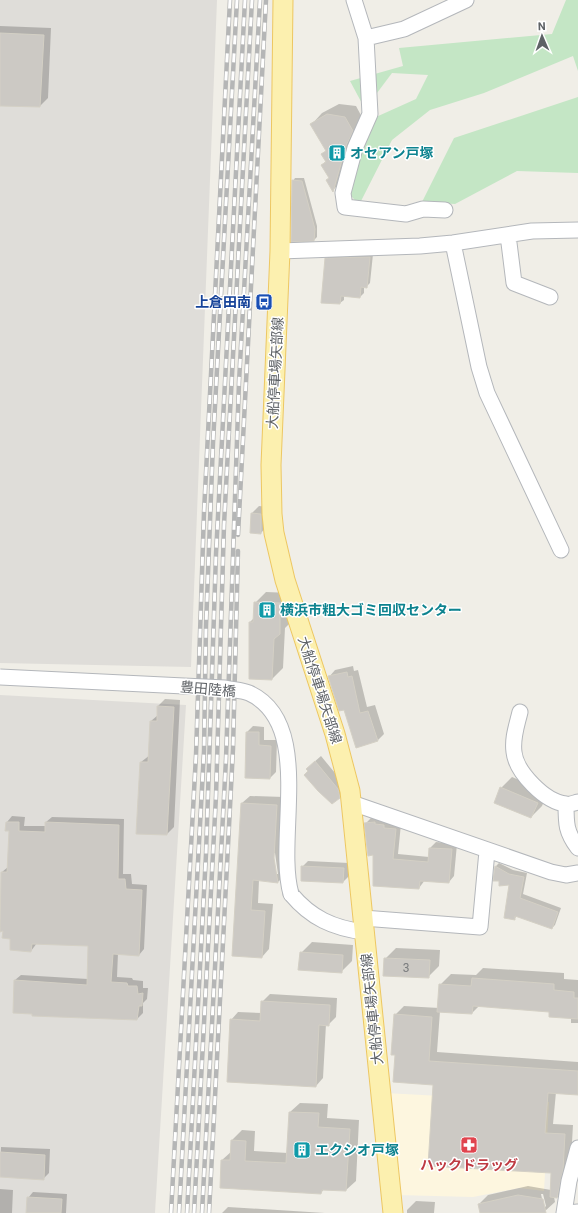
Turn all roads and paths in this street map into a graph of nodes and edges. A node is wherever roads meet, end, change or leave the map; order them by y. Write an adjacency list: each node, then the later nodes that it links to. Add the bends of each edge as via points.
1 (283, 0): 9 (main road, 大船停車場矢部線)
2 (354, 0): 4 (street)
3 (466, 0): 4 (street, via 404,29)
4 (366, 38): 5 (street, via 370,114 355,148 343,193 345,208 406,214 423,210)
5 (445, 210)
6 (578, 230): 7 (street)
7 (508, 235): 8 (street); 10 (street, via 514,283)
8 (453, 243): 9 (street); 11 (street, via 479,367 487,393)
9 (280, 251): 14 (main road, 大船停車場矢部線, via 270,493 274,533 285,580 335,734)
10 (550, 297)
11 (561, 550)
12 (0, 676): 19 (street, 豊田陸橋, bridge, via 225,688 249,693 275,716 287,750 286,866 291,894 315,918 350,930)
13 (520, 712): 15 (street, via 514,739 515,759 533,786 541,792)
14 (352, 803): 17 (street); 19 (main road, 大船停車場矢部線)
15 (572, 803): 16 (street, via 567,828)
16 (578, 848)
17 (487, 851): 18 (street, via 566,876); 19 (street, via 480,927)
18 (578, 872)
19 (364, 925): 22 (main road, 大船停車場矢部線)
20 (578, 1148): 23 (street)
21 (578, 1212): 24 (street)
22 (393, 1213)
23 (564, 1213)
24 (568, 1213)

